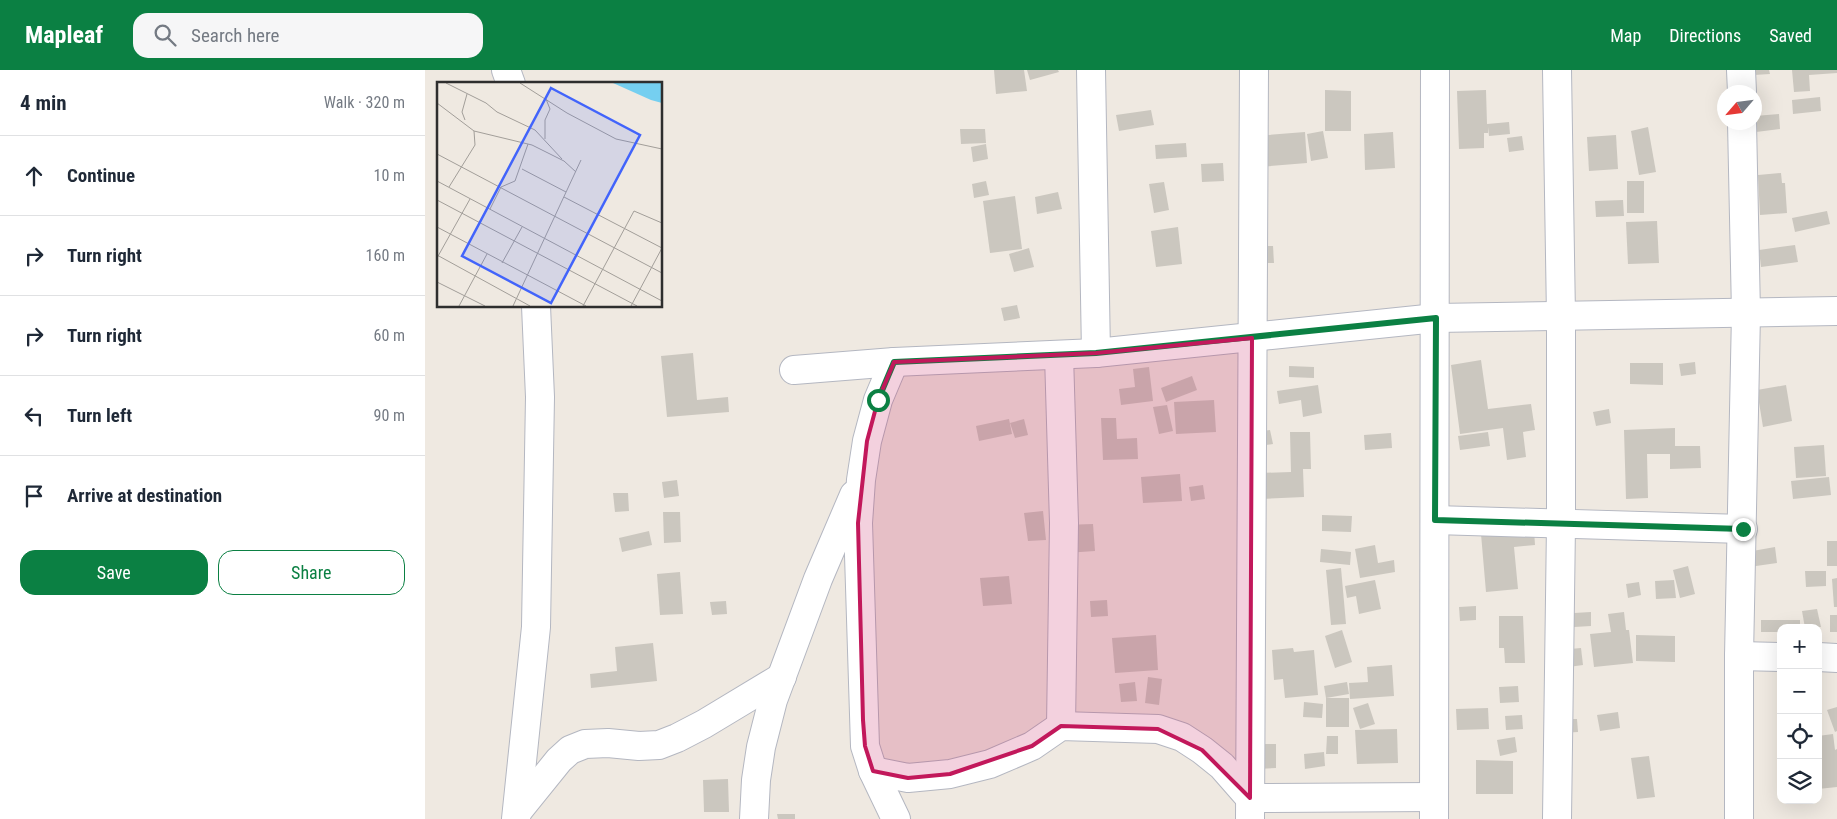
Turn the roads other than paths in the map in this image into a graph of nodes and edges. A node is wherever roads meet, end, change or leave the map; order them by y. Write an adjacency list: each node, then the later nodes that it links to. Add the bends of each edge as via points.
1 (505, 70): 7 (street)
2 (1091, 70): 16 (street)
3 (1254, 70): 15 (street)
4 (1435, 70): 14 (street)
5 (1557, 70): 13 (street)
6 (1741, 70): 8 (street)
7 (510, 82)
8 (1742, 85)
9 (1742, 130): 12 (street)
10 (536, 308): 33 (street, via 540,397 535,627)
11 (1837, 311): 12 (street)
12 (1746, 313): 13 (street); 23 (street)
13 (1561, 317): 14 (street); 22 (street)
14 (1436, 318): 15 (street); 21 (street)
15 (1252, 338): 16 (street); 31 (street)
16 (1096, 353): 17 (street)
17 (1059, 355): 18 (street); 29 (street, via 1064,523)
18 (894, 362): 19 (street); 20 (street, via 878,400)
19 (794, 370)
20 (861, 480): 28 (street, via 818,579); 30 (street, via 858,523 863,720 865,746)
21 (1435, 520): 22 (street); 32 (street)
22 (1561, 524): 23 (street); 36 (street)
23 (1743, 529): 24 (street)
24 (1739, 656): 25 (street); 37 (street)
25 (1777, 657)
26 (1822, 658): 27 (street)
27 (1837, 658)
28 (782, 677): 33 (street, via 704,724 659,745 585,744 571,750 559,760); 34 (street, via 761,747)
29 (1061, 726): 30 (street, via 1032,746 990,764 950,774 908,778); 31 (street, via 1158,729 1182,737 1222,766)
30 (873, 771): 35 (street)
31 (1250, 808): 32 (street)
32 (1434, 808)
33 (517, 816)
34 (754, 819)
35 (896, 819)
36 (1557, 819)
37 (1739, 819)

